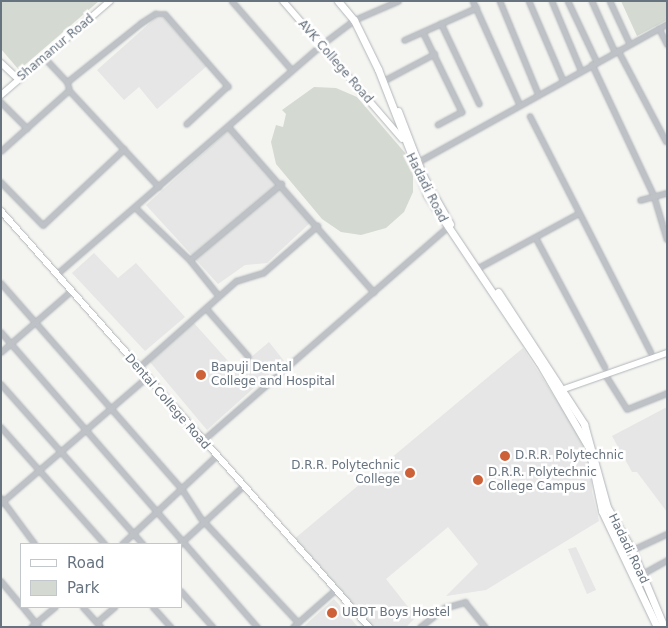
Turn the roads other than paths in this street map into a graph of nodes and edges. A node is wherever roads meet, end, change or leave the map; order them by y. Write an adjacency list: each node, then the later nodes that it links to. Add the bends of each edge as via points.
1 (110, 1): 27 (street, Shamanur Road)
2 (232, 1): 30 (street)
3 (283, 1): 24 (street, AVK College Road)
4 (338, 1): 16 (main road, Hadadi Road)
5 (383, 1): 14 (street)
6 (398, 1): 14 (street)
7 (473, 1): 15 (street)
8 (500, 1): 37 (street)
9 (529, 1): 34 (street)
10 (552, 1): 31 (street)
11 (568, 1): 29 (street)
12 (592, 1): 25 (street)
13 (610, 1): 22 (street)
14 (387, 6): 16 (street)
15 (476, 8): 17 (street); 41 (street)
16 (354, 20): 24 (street); 33 (main road, Hadadi Road)
17 (441, 23): 20 (street); 40 (street)
18 (667, 24): 19 (street)
19 (659, 28): 22 (street); 23 (street)
20 (423, 32): 21 (street); 26 (street)
21 (404, 40)
22 (630, 44): 25 (street)
23 (667, 44)
24 (321, 45): 30 (street); 44 (street, AVK College Road)
25 (617, 51): 29 (street); 50 (street)
26 (434, 54): 33 (street); 46 (street, via 462,112)
27 (44, 57): 32 (street, Shamanur Road); 35 (street)
28 (1, 63): 32 (street)
29 (595, 63): 31 (street); 58 (street)
30 (292, 70): 47 (street)
31 (582, 70): 34 (street)
32 (18, 79): 38 (street, Shamanur Road)
33 (384, 80): 43 (main road, Hadadi Road)
34 (563, 80): 37 (street)
35 (67, 82): 36 (street); 45 (street, via 161,12 228,86)
36 (69, 90): 48 (street); 51 (street)
37 (538, 93): 41 (street)
38 (1, 95)
39 (1, 102): 48 (street)
40 (479, 103)
41 (519, 103): 53 (street)
42 (530, 116): 62 (street)
43 (399, 121): 44 (street); 49 (main road, Hadadi Road); 53 (main road)
44 (387, 122): 49 (street, AVK College Road)
45 (187, 124)
46 (438, 124)
47 (228, 126): 55 (street); 56 (street)
48 (26, 128): 52 (street)
49 (402, 139): 53 (main road, Hadadi Road)
50 (666, 141)
51 (124, 149): 54 (street, via 43,225); 56 (street)
52 (1, 151)
53 (415, 163): 64 (main road, Hadadi Road)
54 (1, 182)
55 (281, 184): 63 (street); 67 (street)
56 (159, 187): 60 (street)
57 (667, 193): 58 (street)
58 (654, 196): 59 (street); 66 (street)
59 (640, 200)
60 (136, 207): 67 (street); 69 (street)
61 (1, 211): 69 (street, Dental College Road)
62 (579, 213): 65 (street); 79 (street)
63 (317, 226): 72 (street); 73 (street, via 263,273 236,281)
64 (449, 226): 68 (main road, Hadadi Road); 72 (street)
65 (536, 238): 68 (street); 84 (street)
66 (667, 239)
67 (190, 260): 73 (street)
68 (478, 268): 82 (main road, Hadadi Road)
69 (58, 273): 71 (street, Dental College Road)
70 (1, 283): 75 (street)
71 (72, 290): 75 (street); 83 (street, Dental College Road)
72 (374, 292): 92 (street)
73 (219, 296): 74 (street)
74 (206, 308): 81 (street); 83 (street)
75 (35, 322): 77 (street); 89 (street)
76 (1, 332): 77 (street)
77 (11, 343): 78 (street); 91 (street)
78 (1, 352)
79 (651, 352)
80 (667, 353): 84 (street)
81 (248, 356)
82 (542, 362): 87 (main road, Hadadi Road); 132 (main road, via 589,448 602,511)
83 (138, 368): 85 (street, Dental College Road)
84 (604, 370): 87 (street); 88 (street, via 627,409)
85 (146, 378): 89 (street); 92 (street, Dental College Road)
86 (1, 384): 93 (street)
87 (564, 389): 109 (main road, Hadadi Road, via 589,434 607,507)
88 (667, 393)
89 (112, 409): 91 (street); 97 (street)
90 (1, 427): 95 (street)
91 (85, 430): 93 (street); 99 (street)
92 (201, 442): 94 (street, Dental College Road)
93 (63, 451): 95 (street); 101 (street)
94 (215, 457): 96 (street, Dental College Road); 97 (street)
95 (41, 471): 98 (street); 104 (street)
96 (242, 487): 100 (street); 113 (street, Dental College Road)
97 (182, 489): 99 (street); 100 (street)
98 (2, 501): 103 (street)
99 (159, 510): 101 (street); 107 (street)
100 (205, 522): 107 (street); 122 (street)
101 (133, 533): 105 (street); 106 (street)
102 (667, 534): 109 (street)
103 (34, 543)
104 (104, 543)
105 (123, 543)
106 (142, 543)
107 (181, 543)
108 (182, 544): 127 (street)
109 (632, 550): 111 (main road, Hadadi Road)
110 (667, 560): 111 (street)
111 (642, 574): 133 (main road, Hadadi Road)
112 (1, 581): 115 (street)
113 (335, 590): 122 (street); 129 (street, Dental College Road)
114 (182, 592): 126 (street)
115 (20, 604)
116 (23, 608): 123 (street)
117 (54, 608): 123 (street)
118 (84, 608): 121 (street)
119 (113, 608): 121 (street)
120 (153, 608): 125 (street)
121 (97, 622): 124 (street)
122 (298, 622): 128 (street)
123 (35, 626)
124 (101, 627)
125 (171, 627)
126 (213, 627)
127 (257, 627)
128 (293, 627)
129 (368, 627)
130 (420, 627): 131 (street, via 444,608 465,602)
131 (485, 627)
132 (657, 627)
133 (664, 627)

